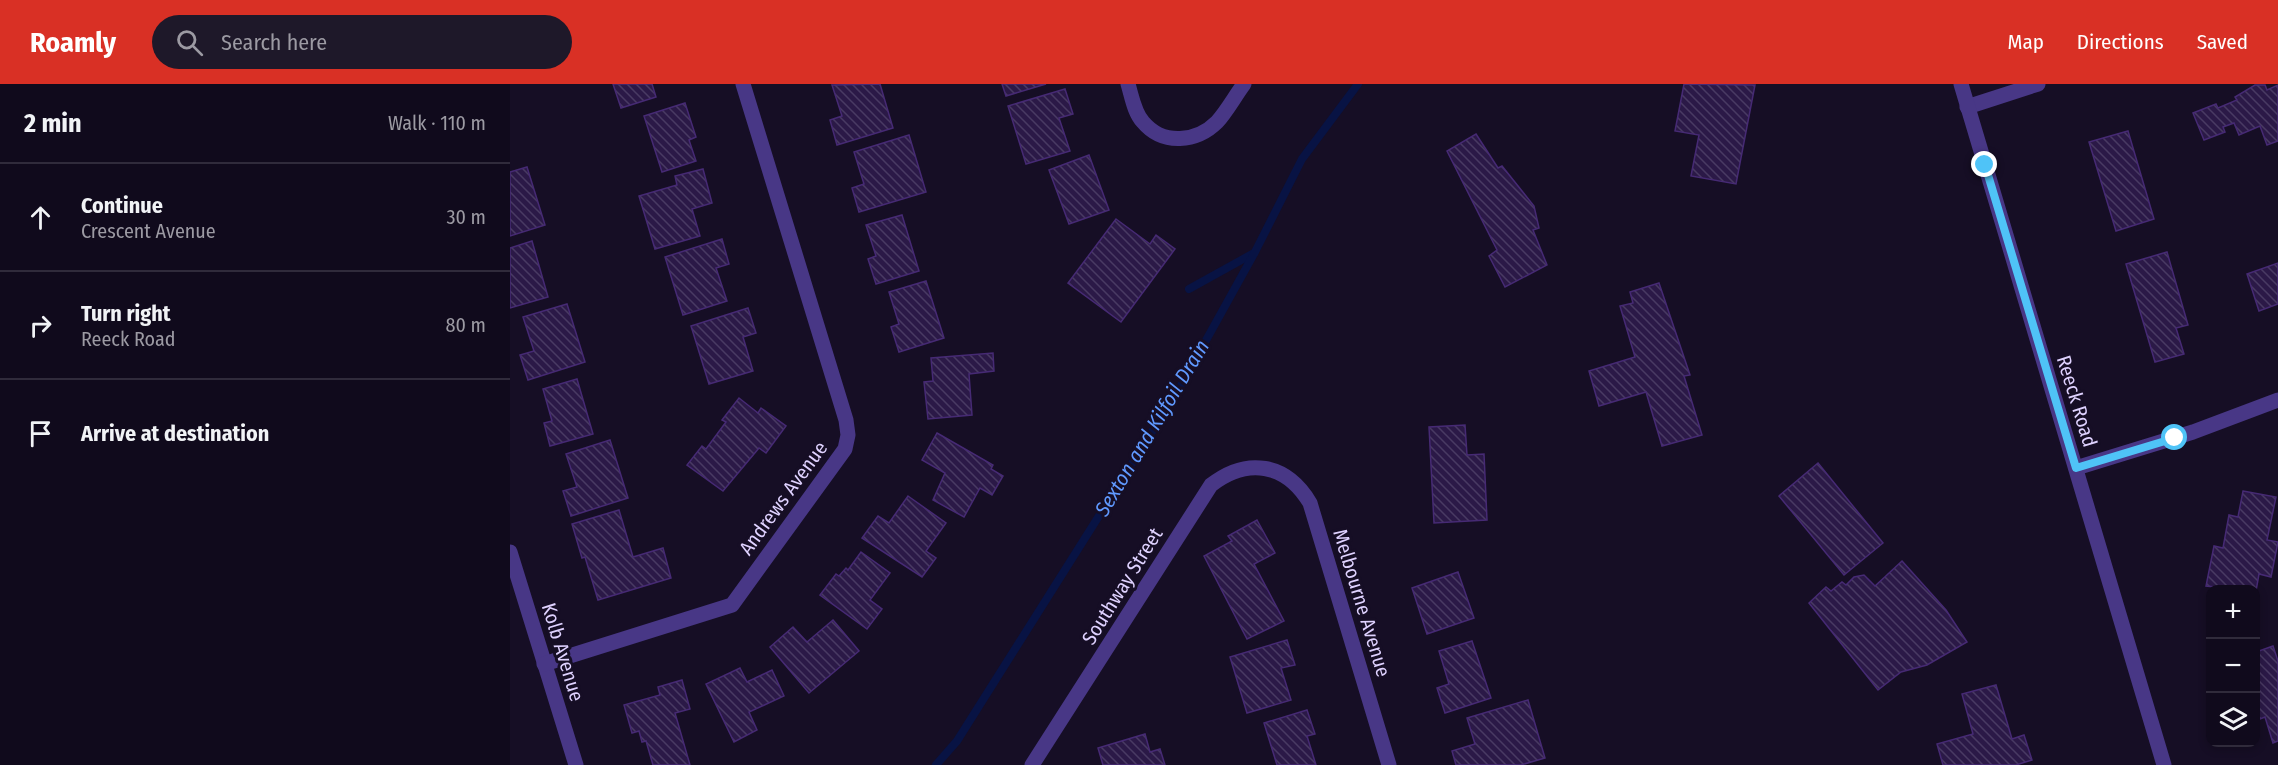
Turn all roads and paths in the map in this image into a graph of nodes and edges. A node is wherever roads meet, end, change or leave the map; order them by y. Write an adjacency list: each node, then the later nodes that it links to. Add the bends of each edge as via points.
1 (743, 84): 11 (street, Andrews Avenue, via 846,420 845,448 732,605)
2 (1128, 84): 3 (street, via 1143,122 1169,138 1185,139 1203,133 1218,121)
3 (1244, 84)
4 (1960, 84): 6 (street, Reeck Road)
5 (2038, 84): 6 (street)
6 (1967, 107): 8 (street, Reeck Road)
7 (2278, 400): 8 (street, via 2193,432)
8 (2076, 468): 15 (street, Reeck Road)
9 (1272, 470): 13 (street, Southway Street, via 1233,471 1211,486); 14 (street, Melbourne Avenue, via 1295,482 1310,503)
10 (510, 552): 11 (street, Kolb Avenue)
11 (544, 664): 12 (street, Kolb Avenue)
12 (576, 765)
13 (1032, 765)
14 (1389, 765)
15 (2164, 765)

